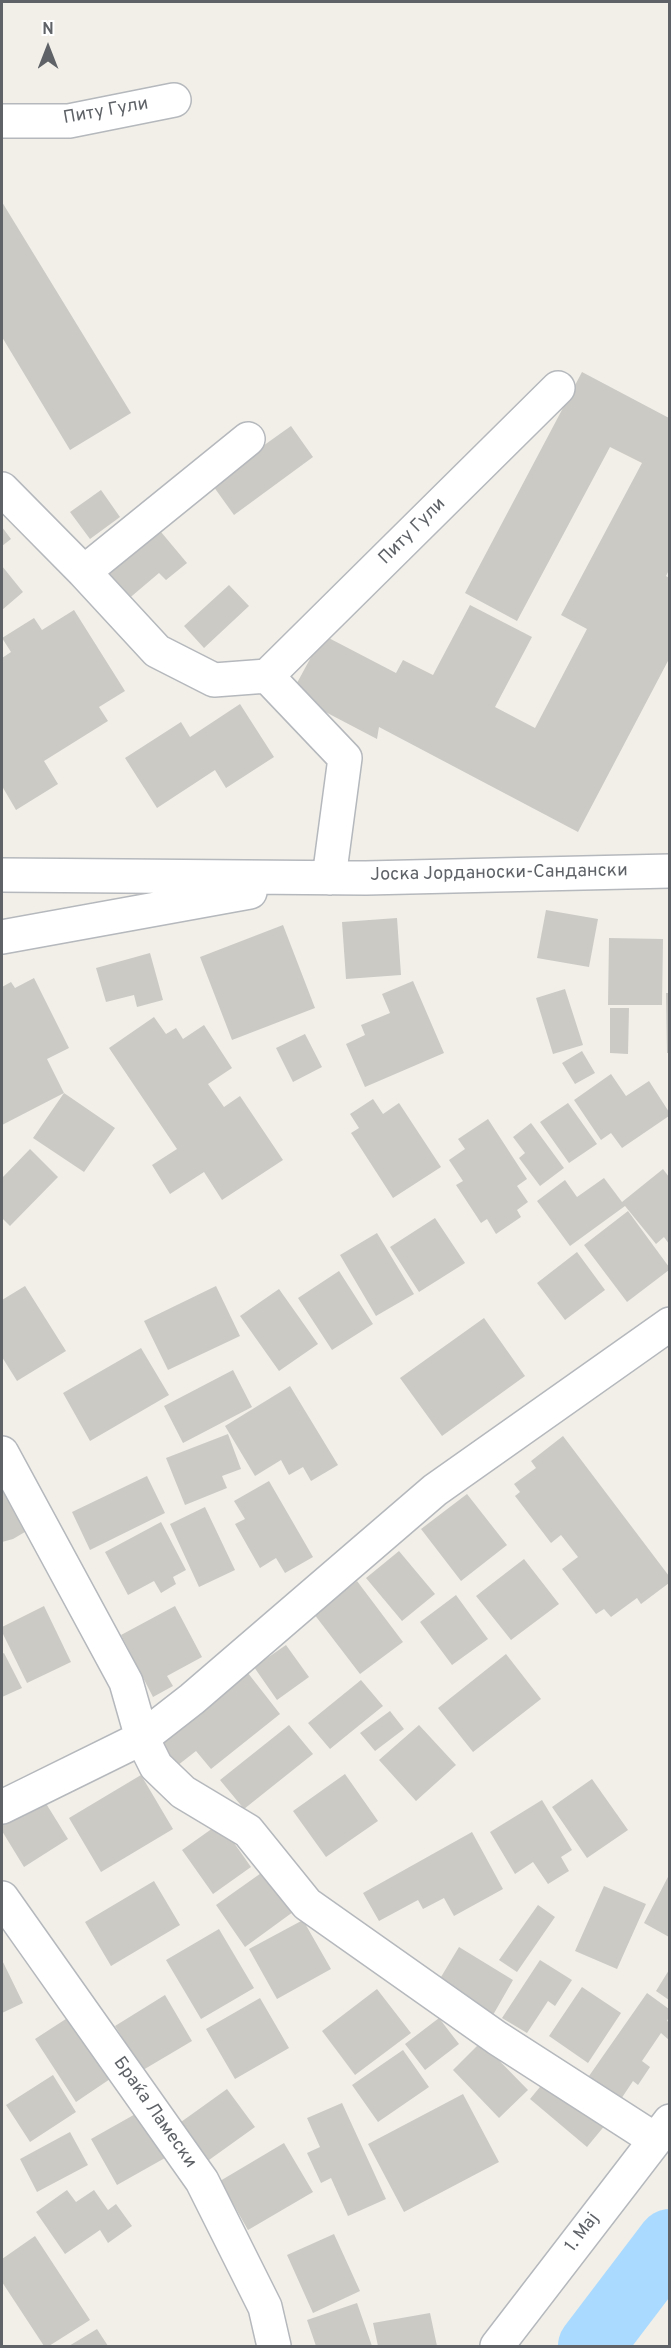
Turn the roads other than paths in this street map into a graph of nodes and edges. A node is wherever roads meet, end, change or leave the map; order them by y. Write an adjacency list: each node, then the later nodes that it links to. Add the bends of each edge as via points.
1 (174, 100): 2 (street, Питу Гули, via 69,122)
2 (2, 120)
3 (558, 388): 7 (street, Питу Гули)
4 (248, 439): 6 (street)
5 (2, 489): 6 (street)
6 (84, 573): 7 (street, via 157,651 214,680)
7 (267, 676): 10 (street, via 345,758)
8 (669, 871): 10 (street, Јоска Јорданоски-Сандански)
9 (2, 875): 10 (street, Јоска Јорданоски-Сандански)
10 (329, 878): 11 (street, Јоска Јорданоски-Сандански)
11 (2, 937)
12 (669, 1324): 14 (street, via 435,1490)
13 (2, 1453): 14 (street, via 126,1682)
14 (142, 1738): 15 (street); 17 (street, via 156,1766 183,1792 248,1831 307,1904 497,2038)
15 (2, 1807)
16 (2, 1898): 18 (street, Браќа Ламески, via 202,2181 265,2307)
17 (662, 2130): 19 (street, 1. Мај)
18 (274, 2346)
19 (497, 2346)

